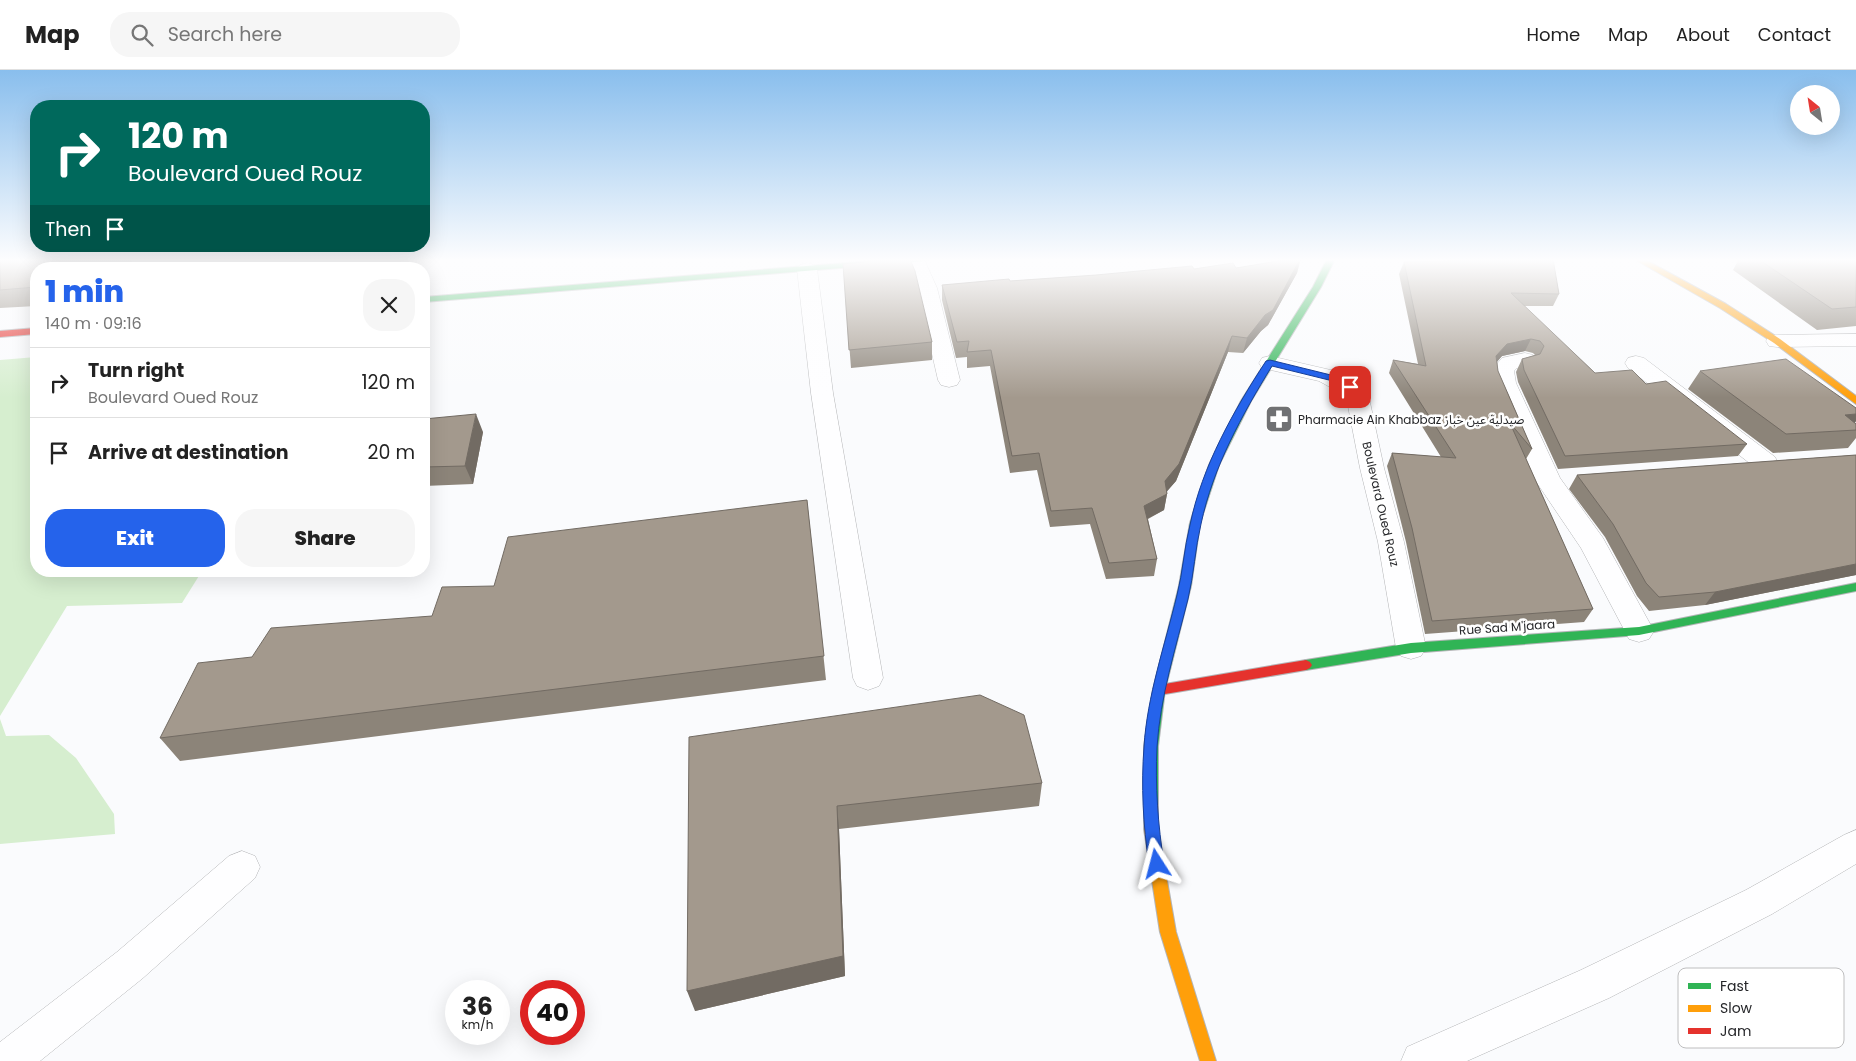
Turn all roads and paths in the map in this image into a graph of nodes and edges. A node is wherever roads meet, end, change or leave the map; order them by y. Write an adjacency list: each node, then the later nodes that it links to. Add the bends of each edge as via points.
1 (811, 305): 22 (street, via 822,393)
2 (931, 305): 14 (street)
3 (1306, 305): 12 (street)
4 (1722, 305): 8 (street)
5 (30, 332): 6 (street)
6 (0, 334)
7 (1856, 340): 9 (street)
8 (1777, 341): 9 (street); 15 (street)
9 (1826, 341): 10 (street)
10 (1856, 349)
11 (1525, 360): 18 (street, via 1510,363 1503,370 1505,383)
12 (1270, 363): 21 (street, Boulevard Oued Rouz, via 1336,379 1356,393); 23 (street, via 1246,401 1214,465 1195,523 1185,586)
13 (1636, 363): 16 (street, via 1776,462)
14 (949, 380)
15 (1856, 401)
16 (1730, 466)
17 (1577, 478): 18 (street)
18 (1548, 480): 20 (street, via 1593,545)
19 (1856, 587): 20 (street, Rue Sad M'jaara)
20 (1639, 631): 21 (street, Rue Sad M'jaara)
21 (1412, 648): 23 (street, Rue Sad M'jaara)
22 (868, 678)
23 (1160, 690): 27 (street, via 1151,746 1151,829 1168,932)
24 (1856, 846): 28 (street, via 1759,902 1604,980)
25 (242, 867): 26 (street, via 130,965)
26 (8, 1061)
27 (1208, 1061)
28 (1421, 1061)

